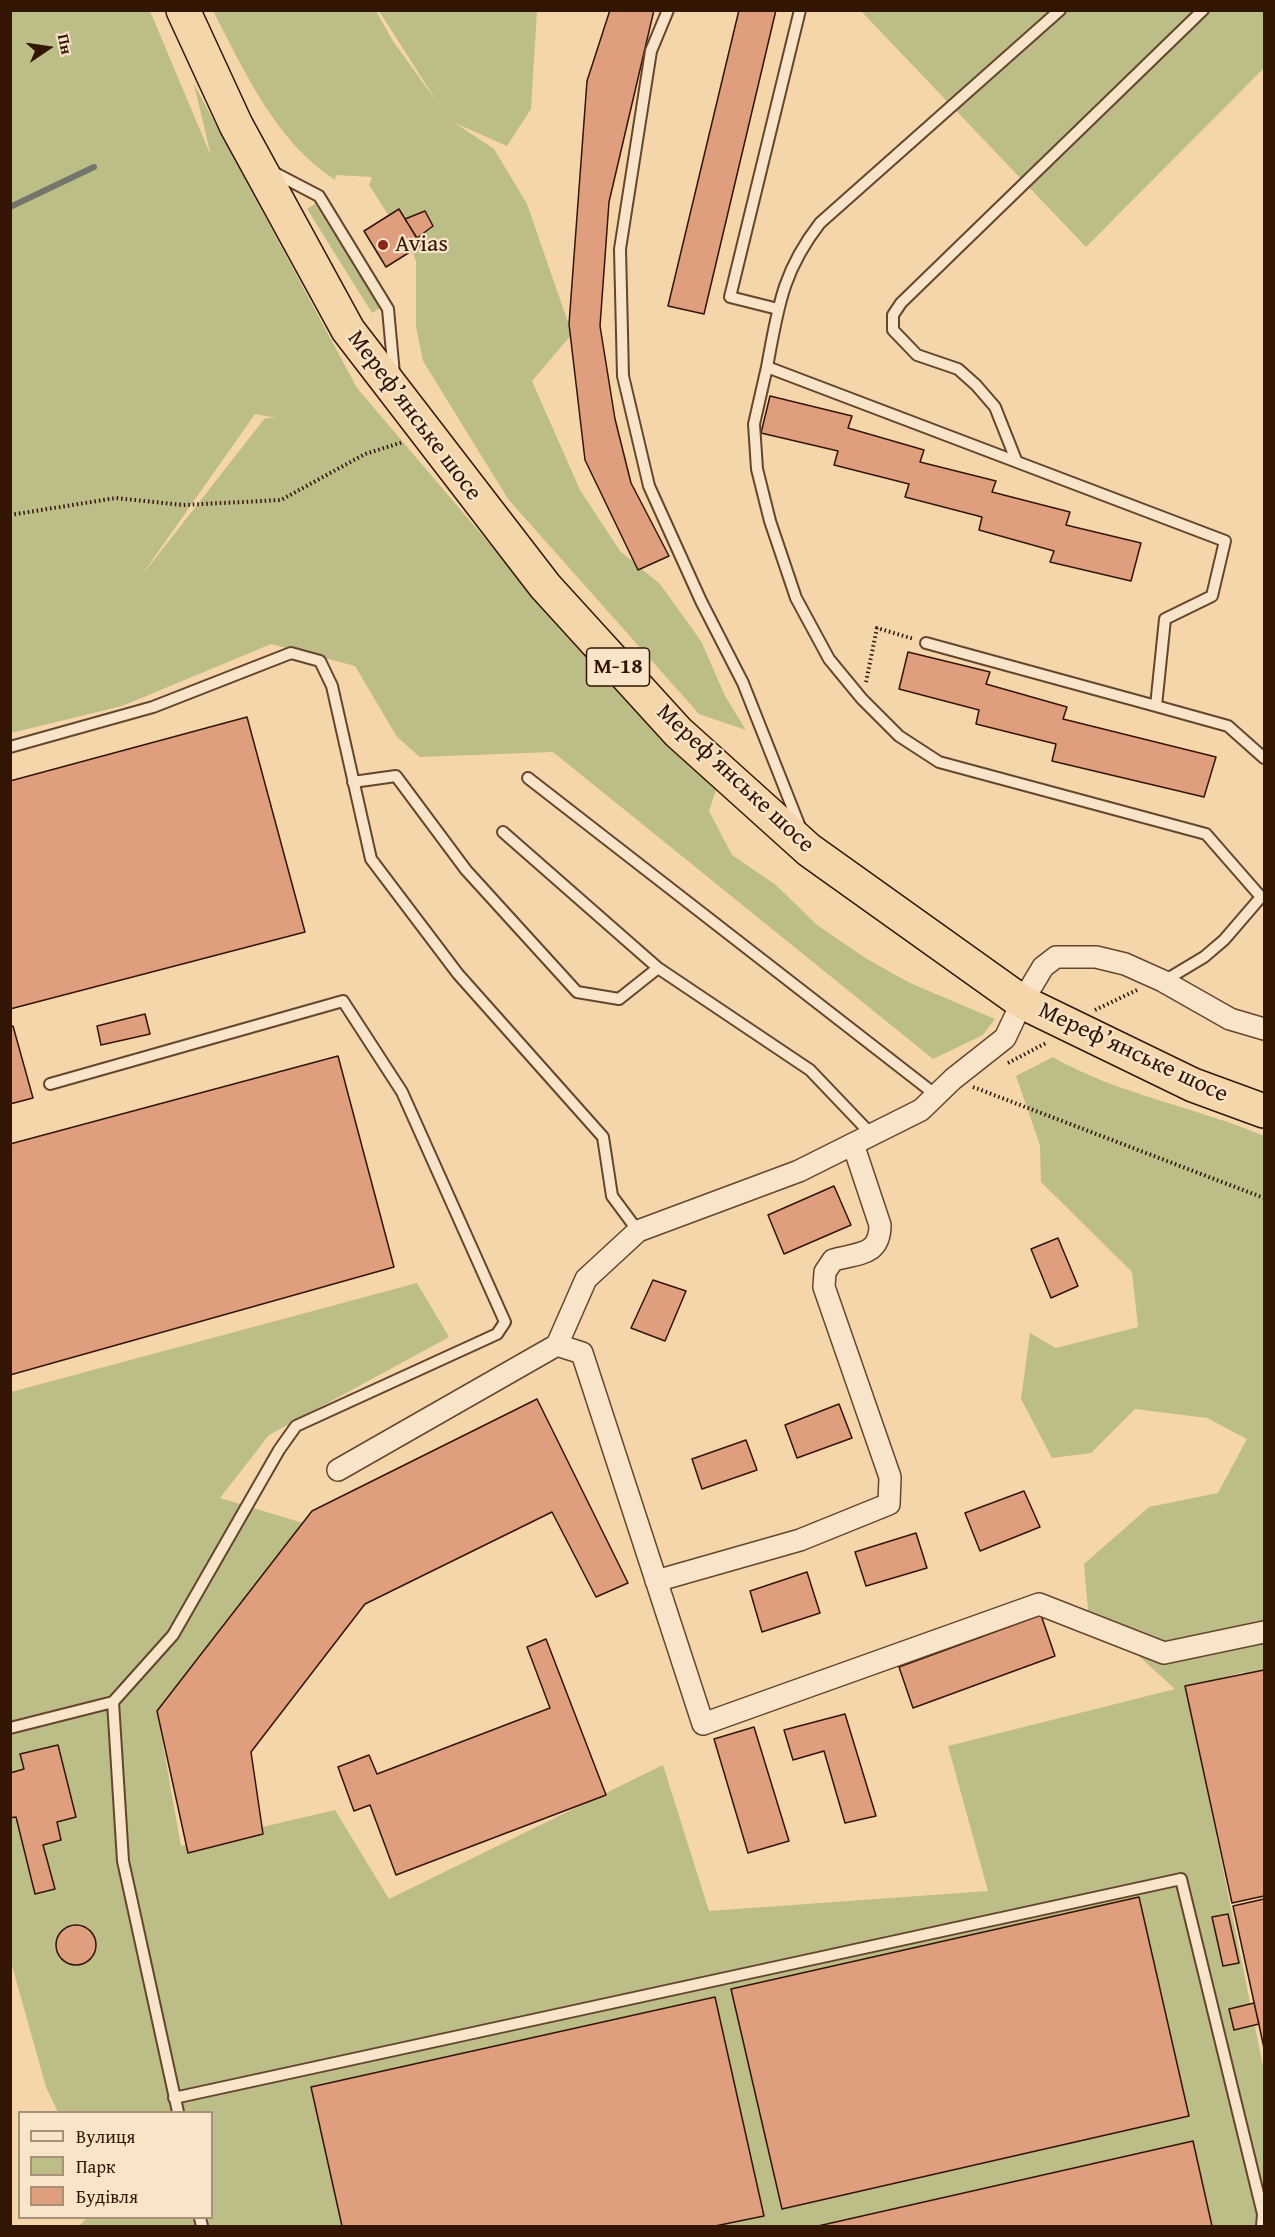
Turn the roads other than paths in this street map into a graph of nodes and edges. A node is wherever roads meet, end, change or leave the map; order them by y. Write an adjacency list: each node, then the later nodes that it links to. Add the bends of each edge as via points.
1 (183, 10): 6 (highway, Мереф’янське шосе / М-18)
2 (668, 10): 18 (lane, via 651,51 620,249 622,376 649,486 743,683)
3 (800, 10): 7 (lane, via 730,297)
4 (1060, 10): 7 (lane, via 820,223 799,250 784,282)
5 (1203, 10): 10 (lane, via 893,315 893,330 910,350 958,369 995,407)
6 (258, 164): 9 (highway, Мереф’янське шосе / М-18, via 348,330); 9 (lane, via 319,196 388,309)
7 (778, 309): 8 (lane)
8 (767, 367): 10 (lane); 20 (lane, via 754,424 757,469 770,521 796,598 830,660 862,699 899,736 939,762 1206,834)
9 (396, 392): 18 (highway, Мереф’янське шосе / М-18, via 545,586 678,732)
10 (1016, 460): 12 (lane, via 1225,541 1212,596 1165,619)
11 (926, 643): 12 (lane)
12 (1156, 706): 14 (lane, via 1228,726)
13 (10, 747): 16 (lane, via 153,707 291,653 320,661 332,686)
14 (1264, 758)
15 (528, 778): 26 (lane)
16 (353, 782): 21 (lane, via 396,776 466,870 577,993 618,999); 29 (lane, via 371,859 458,974 603,1137 612,1196)
17 (503, 832): 21 (lane)
18 (809, 850): 23 (highway, Мереф’янське шосе / М-18)
19 (1264, 883): 20 (lane)
20 (1261, 897): 22 (lane, via 1224,940)
21 (658, 968): 28 (lane, via 810,1070)
22 (1163, 981): 23 (street, via 1125,964 1068,955 1056,957 1043,966); 24 (street, via 1230,1019)
23 (1022, 1002): 26 (street, via 1005,1038); 27 (highway, Мереф’янське шосе / М-18, via 1193,1085)
24 (1264, 1029)
25 (50, 1084): 34 (lane, via 343,1001 402,1092 505,1322 497,1334 296,1426 173,1635)
26 (936, 1095): 28 (street, via 921,1110)
27 (1264, 1111)
28 (862, 1139): 29 (street, via 799,1171); 32 (street, via 880,1239 872,1250 833,1260 825,1272 824,1287 890,1477 889,1503 801,1540)
29 (638, 1231): 30 (street, via 586,1279)
30 (557, 1345): 31 (street); 32 (street, via 582,1353)
31 (338, 1470)
32 (656, 1581): 33 (street, via 703,1724 1039,1604 1164,1653)
33 (1264, 1632)
34 (113, 1702): 35 (lane); 36 (lane, via 123,1861)
35 (10, 1728)
36 (174, 2098): 37 (lane); 38 (lane, via 1181,1879 1263,2214)
37 (178, 2111)
38 (1262, 2226)

